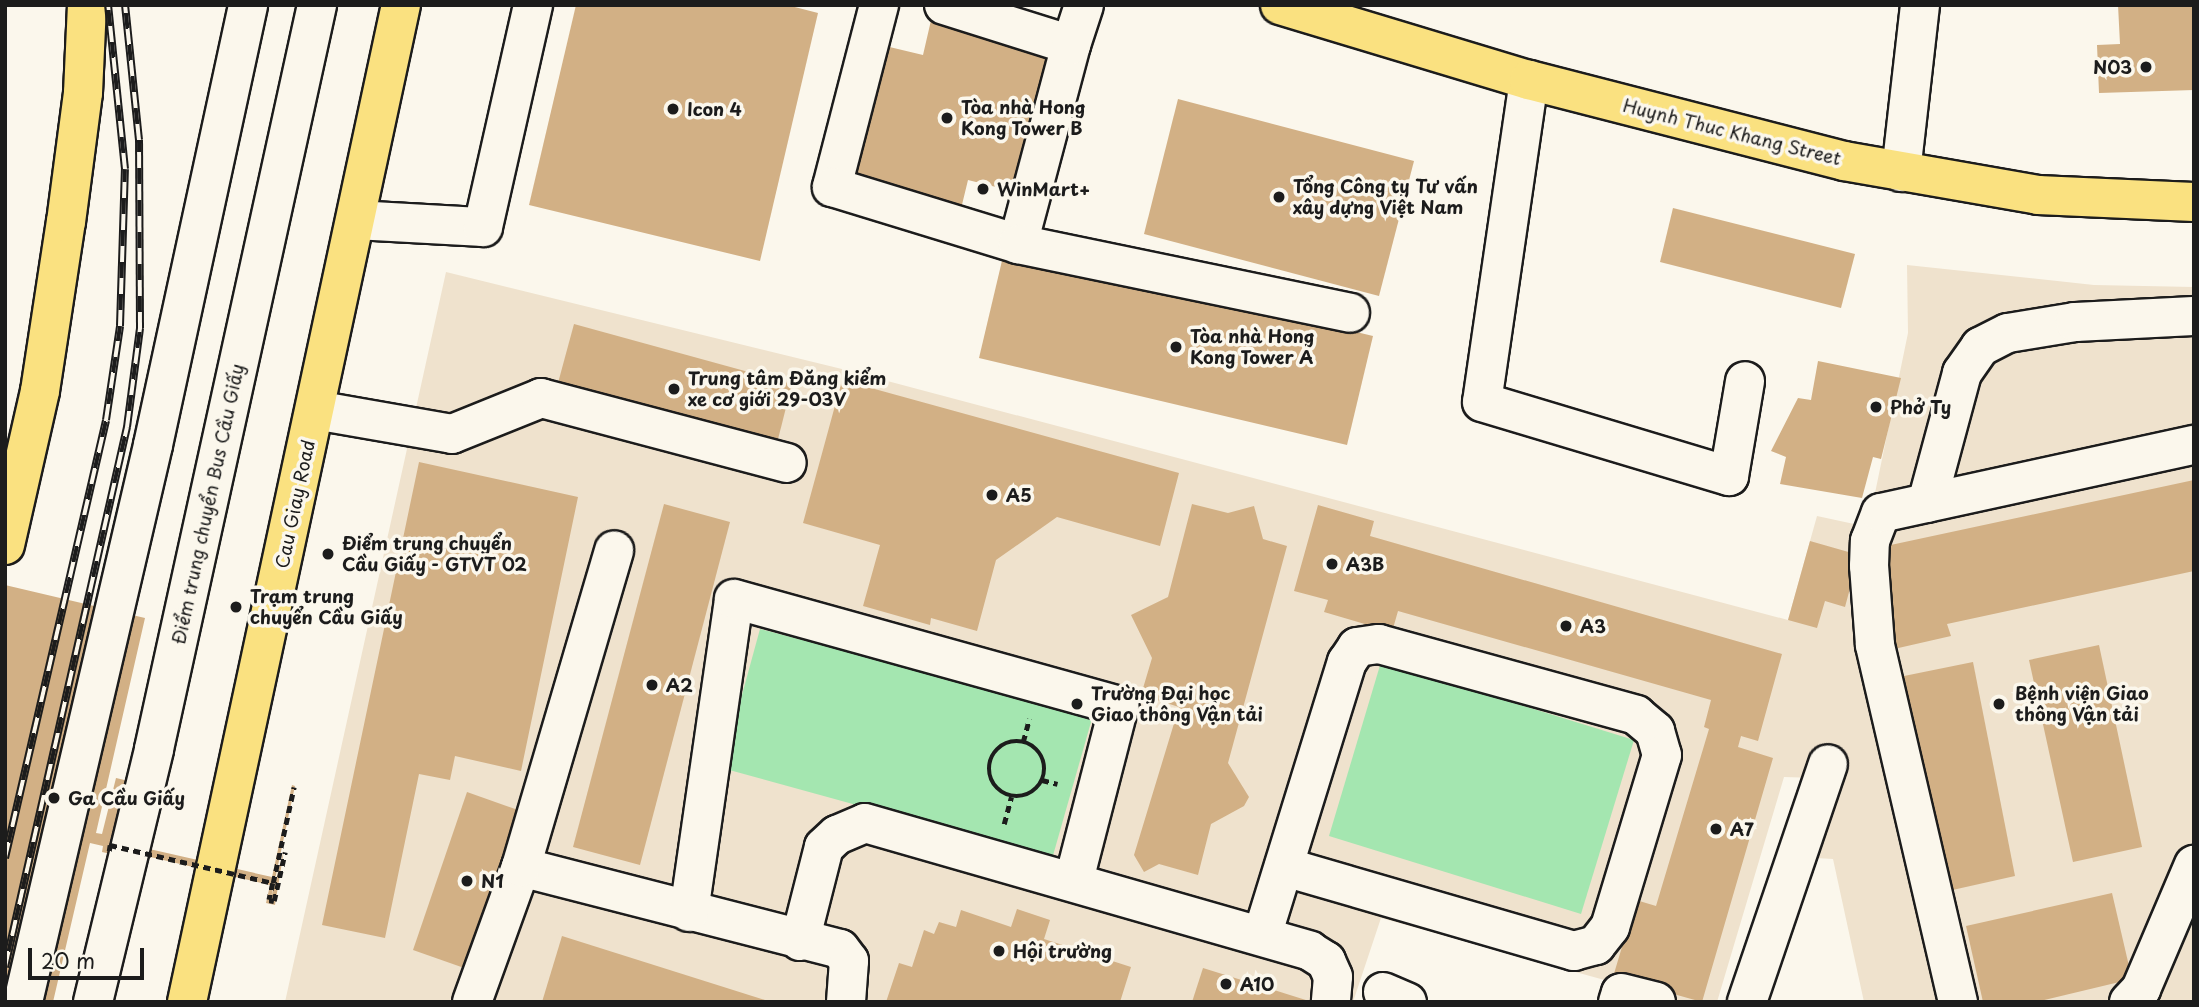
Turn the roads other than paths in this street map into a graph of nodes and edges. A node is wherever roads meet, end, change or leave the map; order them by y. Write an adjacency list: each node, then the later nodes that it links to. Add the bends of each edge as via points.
1 (66, 5): 14 (main road)
2 (87, 5): 14 (main road)
3 (248, 5): 36 (street, via 153,445)
4 (317, 5): 37 (street, Điểm trung chuyển Bus Cầu Giấy, via 154,749)
5 (401, 5): 17 (main road, Cau Giay Road)
6 (533, 5): 17 (street, via 483,227)
7 (879, 5): 18 (street, via 832,187)
8 (944, 5): 12 (street)
9 (1084, 5): 12 (street)
10 (1280, 5): 13 (main road, Huynh Thuc Khang Street)
11 (1920, 5): 15 (street)
12 (1071, 45): 18 (street)
13 (1529, 80): 15 (main road, Huynh Thuc Khang Street); 21 (street, via 1482,402 1729,476)
14 (83, 93): 26 (main road, via 40,391)
15 (1901, 172): 16 (main road, Huynh Thuc Khang Street, via 2038,195)
16 (2194, 202)
17 (356, 220): 22 (main road, Cau Giay Road)
18 (1018, 244): 19 (street)
19 (1350, 313)
20 (2194, 316): 25 (street, via 2075,322 2008,333 1980,347 1962,373)
21 (1745, 381)
22 (315, 410): 24 (street, via 452,434 541,398); 38 (main road, Cau Giay Road)
23 (2194, 445): 25 (street)
24 (788, 463)
25 (1927, 503): 45 (street, via 1881,513 1870,541 1868,566 1875,645)
26 (5, 545)
27 (614, 550): 30 (street)
28 (1828, 764): 44 (street)
29 (2194, 865): 46 (street, via 2141,989)
30 (521, 867): 33 (street); 39 (street)
31 (1284, 867): 31 (street, via 1347,662 1357,648 1380,644 1636,715 1655,731 1662,755 1610,927 1596,945 1573,951); 34 (street)
32 (1074, 880): 33 (street, via 1119,706 734,599); 34 (street); 35 (street, via 865,822 824,847)
33 (689, 912): 35 (street)
34 (1262, 936): 41 (street, via 1310,950 1326,961 1333,977)
35 (800, 941): 40 (street, via 840,949 849,961)
36 (23, 1002)
37 (93, 1002)
38 (187, 1002)
39 (472, 1002)
40 (846, 1002)
41 (1331, 1002)
42 (1618, 1002): 43 (street, via 1621,993)
43 (1656, 1002)
44 (1747, 1002)
45 (1958, 1002)
46 (2129, 1002)

